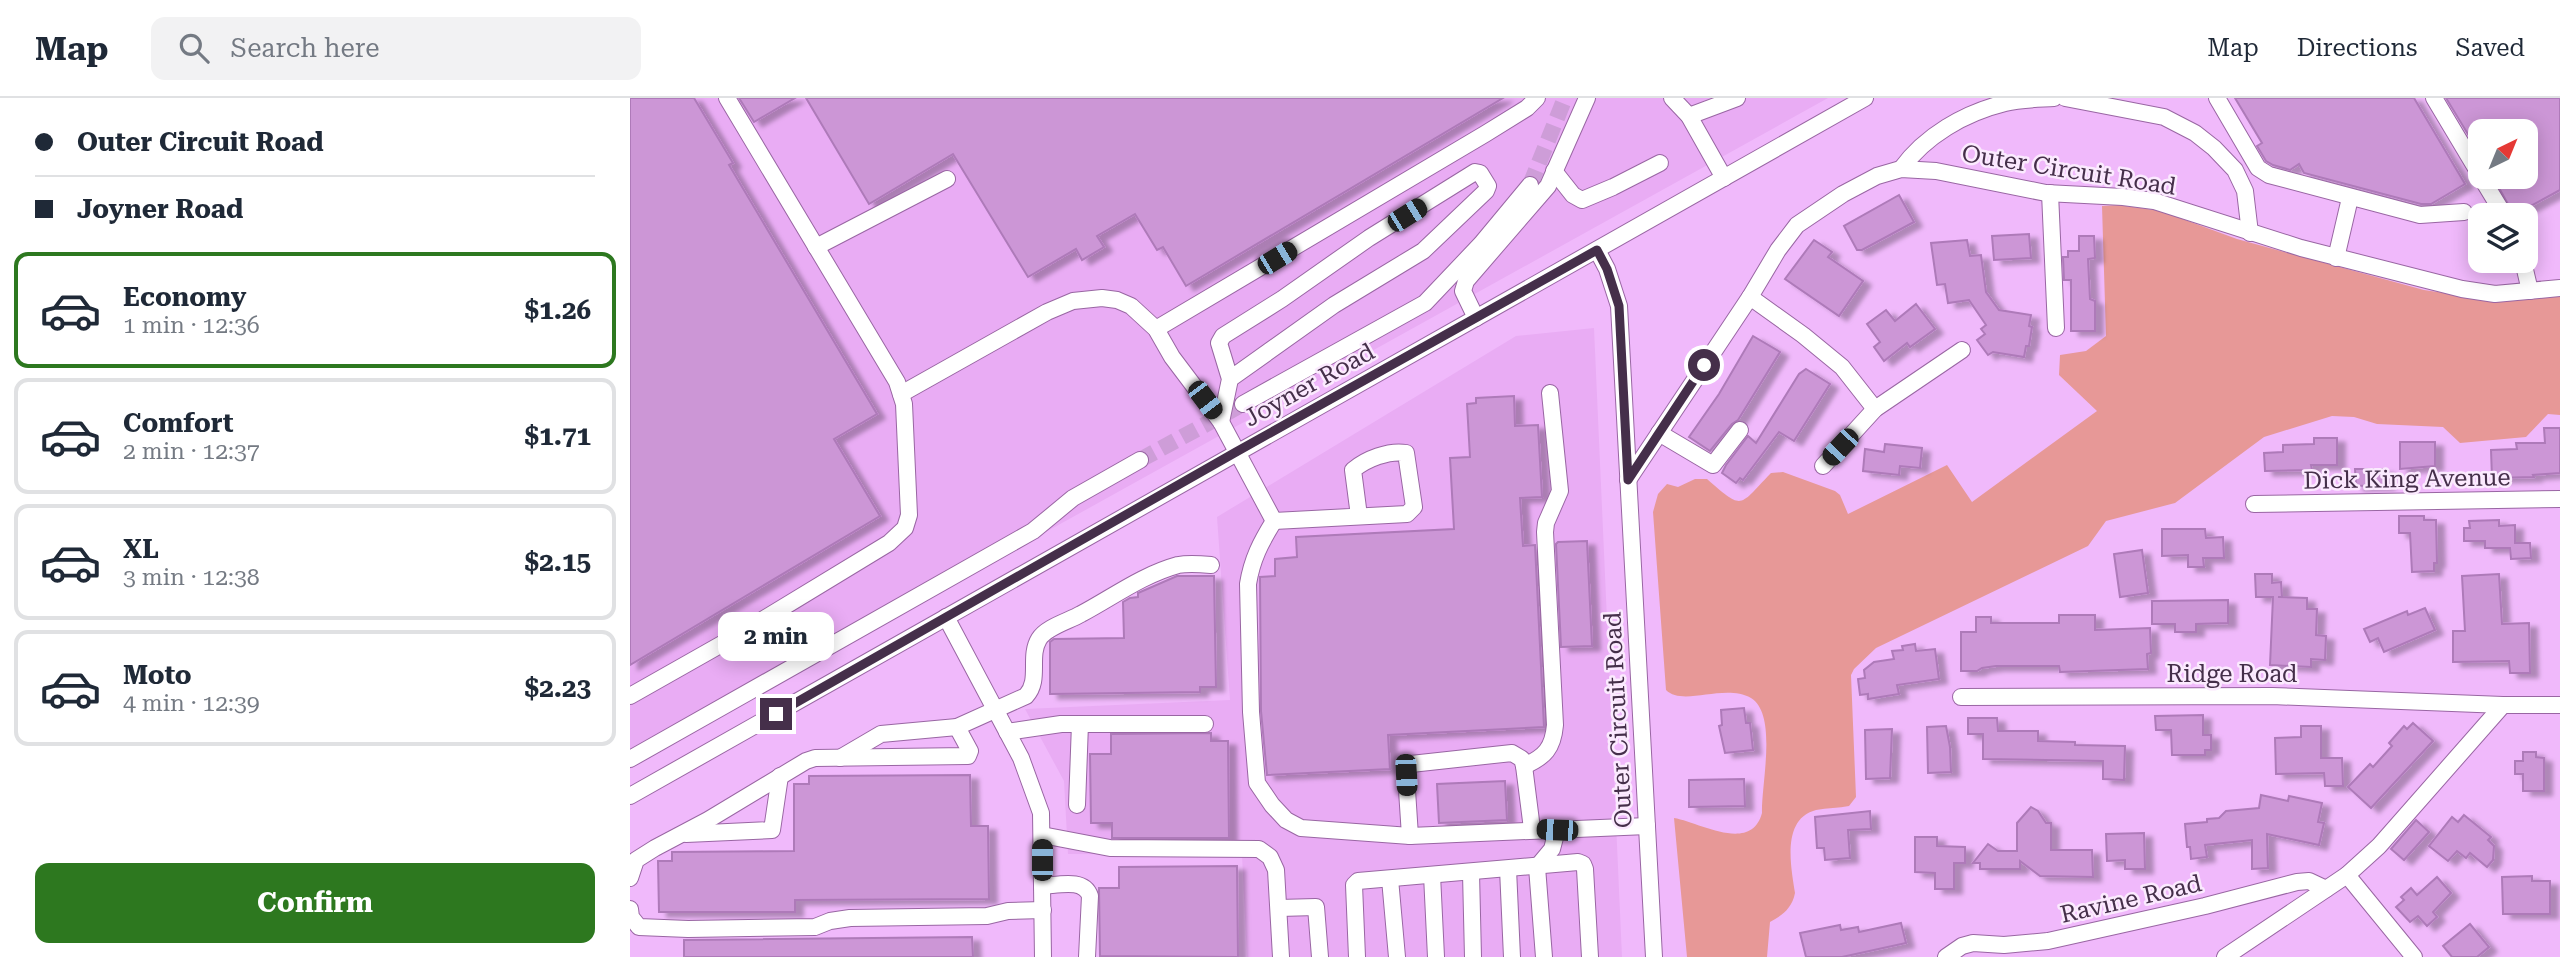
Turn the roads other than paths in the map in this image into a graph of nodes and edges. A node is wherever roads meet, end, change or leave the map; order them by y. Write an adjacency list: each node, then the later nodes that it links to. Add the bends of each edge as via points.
1 (727, 98): 23 (street)
2 (1536, 98): 32 (street, via 1485,134)
3 (1587, 98): 15 (street)
4 (1672, 98): 11 (street)
5 (1737, 98): 11 (street)
6 (1866, 98): 16 (street, Joyner Road)
7 (2054, 98): 14 (street, via 2006,102 1963,119 1929,138)
8 (2065, 98): 22 (street, via 2164,117 2195,133 2235,170 2245,191)
9 (2217, 98): 20 (street, via 2263,173)
10 (2434, 98): 12 (street)
11 (1689, 116): 16 (street)
12 (2468, 156)
13 (1660, 163): 15 (street, via 1582,200)
14 (1901, 169): 19 (street, Outer Circuit Road); 29 (street, Outer Circuit Road, via 1843,194 1797,225)
15 (1554, 171): 30 (street, via 1539,198 1466,281 1463,291)
16 (1724, 178): 24 (street, Joyner Road)
17 (947, 179): 23 (street)
18 (1530, 186): 37 (street, via 1424,303)
19 (2050, 193): 22 (street, Outer Circuit Road, via 2154,201); 31 (street)
20 (2350, 198): 21 (street, via 2420,215); 25 (street)
21 (2464, 212)
22 (2250, 233): 25 (street, Outer Circuit Road)
23 (816, 247): 36 (street)
24 (1597, 250): 30 (street, Joyner Road); 45 (street, Outer Circuit Road, via 1619,306)
25 (2336, 258): 28 (street, Outer Circuit Road, via 2462,289 2494,294)
26 (2526, 273): 28 (street)
27 (2560, 288): 28 (street, Outer Circuit Road)
28 (2530, 291)
29 (1750, 297): 38 (street, via 1842,367); 41 (street, Outer Circuit Road)
30 (1476, 318): 42 (street, Joyner Road)
31 (2056, 328)
32 (1156, 329): 36 (street, via 1131,306 1117,300 1073,301); 39 (street)
33 (1962, 350): 38 (street)
34 (1230, 379): 34 (street, via 1219,344 1223,336 1369,239 1480,173 1486,191 1423,251 1334,305); 39 (street)
35 (1549, 393): 63 (street, via 1560,491 1545,532 1555,725 1547,753)
36 (901, 394): 52 (street, via 910,504 905,528 890,543)
37 (1243, 404)
38 (1875, 409): 44 (street)
39 (1221, 422): 42 (street)
40 (1740, 430): 41 (street, via 1713,466)
41 (1659, 433): 45 (street, Outer Circuit Road)
42 (1236, 452): 49 (street); 51 (street, Joyner Road)
43 (1140, 460): 62 (street, via 1073,498 1033,531)
44 (1823, 466)
45 (1628, 480): 67 (street, Outer Circuit Road)
46 (2560, 499): 47 (street, Dick King Avenue)
47 (2254, 504)
48 (1359, 516): 48 (street, via 1353,470 1376,457 1406,453 1412,511); 49 (street)
49 (1274, 522): 72 (street, via 1256,552 1248,584 1257,783 1286,820 1301,828)
50 (1211, 565): 56 (street, via 1182,564 1166,569 1126,586 1045,633 1036,647 1033,687 1026,696)
51 (946, 617): 56 (street); 65 (street, Joyner Road)
52 (630, 696)
53 (1961, 697): 54 (street, Ridge Road, via 2272,696)
54 (2503, 705): 55 (street, Ridge Road); 76 (street, via 2379,846)
55 (2560, 705)
56 (996, 711): 59 (street); 60 (street)
57 (1080, 724): 58 (street); 60 (street); 66 (street)
58 (1205, 724)
59 (957, 727): 61 (street, via 889,731); 61 (street, via 970,751 968,756)
60 (1007, 732): 71 (street, via 1041,813)
61 (840, 758): 64 (street, via 815,758)
62 (630, 759)
63 (1524, 766): 68 (street); 72 (street, via 1512,753 1411,764 1406,775)
64 (780, 776): 70 (street); 70 (street, via 772,830)
65 (630, 796)
66 (1077, 804)
67 (1647, 825): 69 (street); 96 (street, Outer Circuit Road)
68 (1532, 829): 69 (street); 72 (street)
69 (1557, 830): 73 (street, via 1552,849)
70 (680, 834): 78 (street, via 636,860)
71 (1042, 835): 80 (street); 82 (street, via 1111,848 1259,849 1276,870)
72 (1410, 836)
73 (1537, 867): 74 (street); 94 (street); 95 (street, via 1583,864)
74 (1508, 869): 75 (street); 93 (street)
75 (1471, 873): 77 (street); 92 (street)
76 (2347, 875): 81 (street); 99 (street)
77 (1432, 876): 79 (street); 91 (street)
78 (630, 878)
79 (1391, 879): 89 (street, via 1354,885); 90 (street)
80 (1042, 886): 83 (street); 86 (street, via 1079,884 1088,891)
81 (2326, 889): 97 (street, Ravine Road, via 2309,881 2297,882 2048,941 1973,943); 98 (street)
82 (1279, 908): 87 (street); 88 (street, via 1316,907)
83 (1043, 909): 84 (street, via 987,916 850,918 816,927 645,928); 85 (street)
84 (630, 914)
85 (1043, 957)
86 (1087, 957)
87 (1281, 957)
88 (1320, 957)
89 (1357, 957)
90 (1396, 957)
91 (1436, 957)
92 (1473, 957)
93 (1512, 957)
94 (1544, 957)
95 (1590, 957)
96 (1654, 957)
97 (1946, 957)
98 (2225, 957)
99 (2414, 957)

